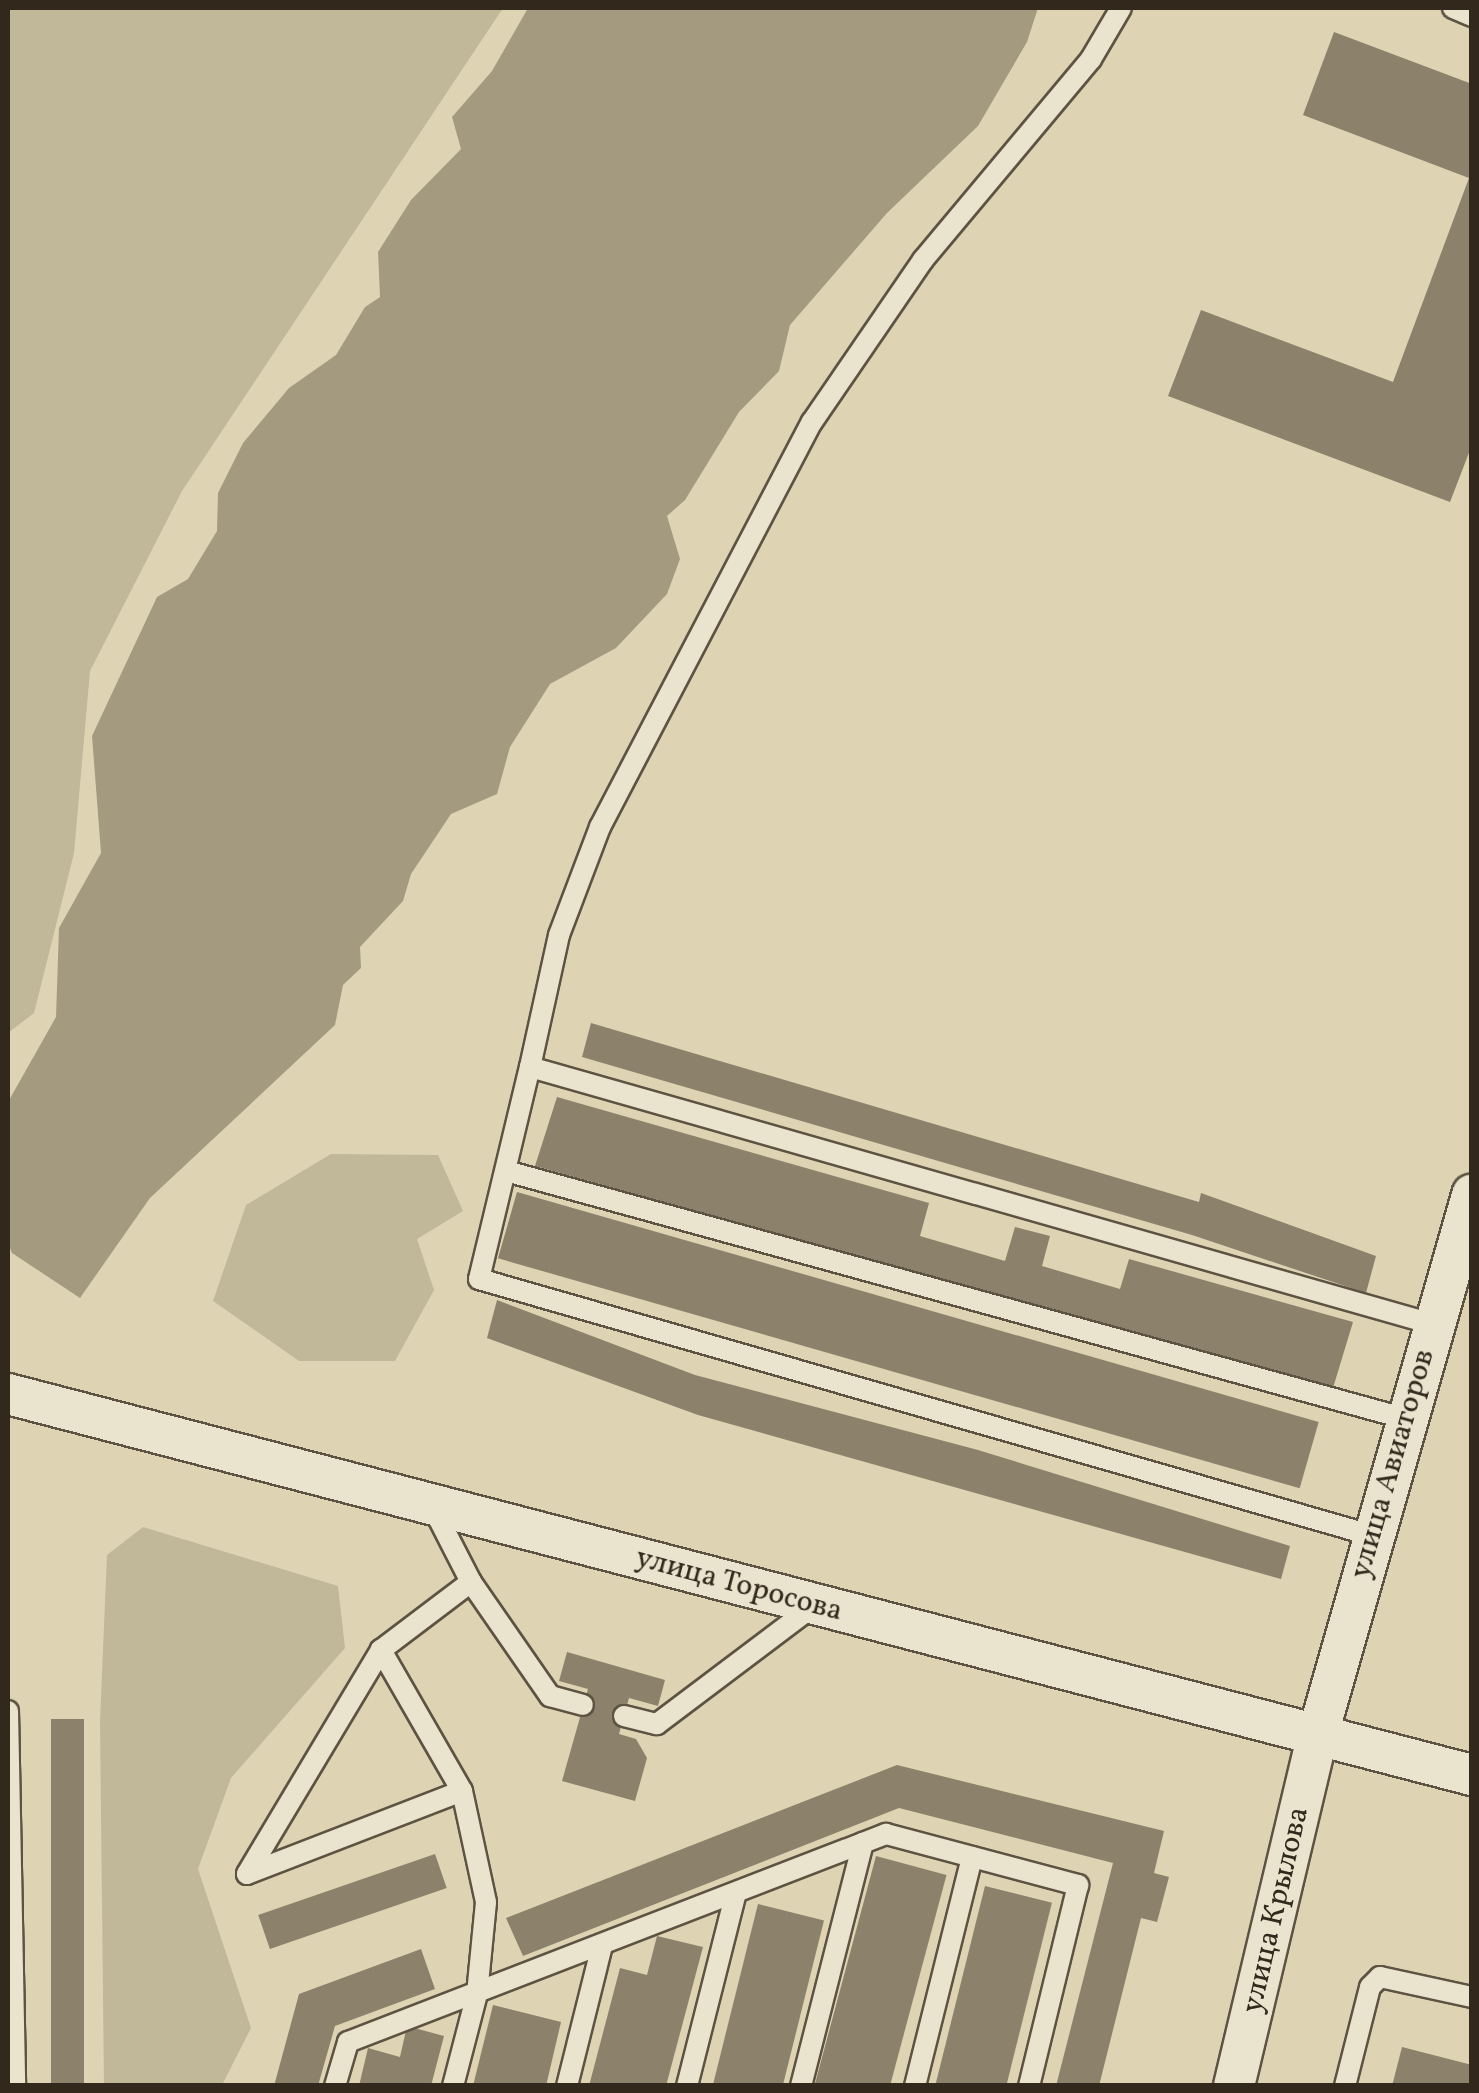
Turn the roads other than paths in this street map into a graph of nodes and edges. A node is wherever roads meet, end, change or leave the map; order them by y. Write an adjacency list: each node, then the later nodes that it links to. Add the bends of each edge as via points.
1 (1121, 8): 4 (lane, via 1092,58 923,260 812,422 600,827 559,936)
2 (1453, 8): 3 (lane)
3 (1472, 16)
4 (530, 1067): 5 (lane); 7 (lane)
5 (506, 1170): 9 (lane); 11 (lane, via 479,1279)
6 (1472, 1195): 7 (street, улица Авиаторов)
7 (1432, 1324): 9 (street, улица Авиаторов)
8 (8, 1394): 10 (street, улица Торосова)
9 (1406, 1419): 11 (street, улица Авиаторов)
10 (431, 1504): 12 (lane); 13 (street, улица Торосова)
11 (1374, 1536): 18 (street, улица Авиаторов)
12 (471, 1582): 14 (lane); 15 (lane, via 550,1696)
13 (815, 1605): 17 (lane, via 657,1724); 18 (street, улица Торосова)
14 (381, 1650): 20 (lane); 20 (lane, via 247,1874)
15 (583, 1705)
16 (8, 1711): 27 (lane)
17 (624, 1716)
18 (1318, 1734): 19 (street, улица Торосова); 35 (street, улица Крылова)
19 (1472, 1775)
20 (462, 1791): 25 (lane, via 486,1902)
21 (863, 1843): 22 (lane, via 886,1834); 23 (lane); 32 (lane)
22 (972, 1857): 33 (lane); 34 (lane, via 1078,1885)
23 (736, 1894): 24 (lane); 31 (lane)
24 (602, 1946): 25 (lane); 30 (lane)
25 (476, 1994): 28 (lane, via 348,2042); 29 (lane)
26 (1472, 1997): 36 (lane, via 1380,1977 1370,1988)
27 (16, 2086)
28 (335, 2086)
29 (454, 2086)
30 (567, 2086)
31 (687, 2086)
32 (801, 2086)
33 (915, 2086)
34 (1030, 2086)
35 (1234, 2086)
36 (1345, 2086)

